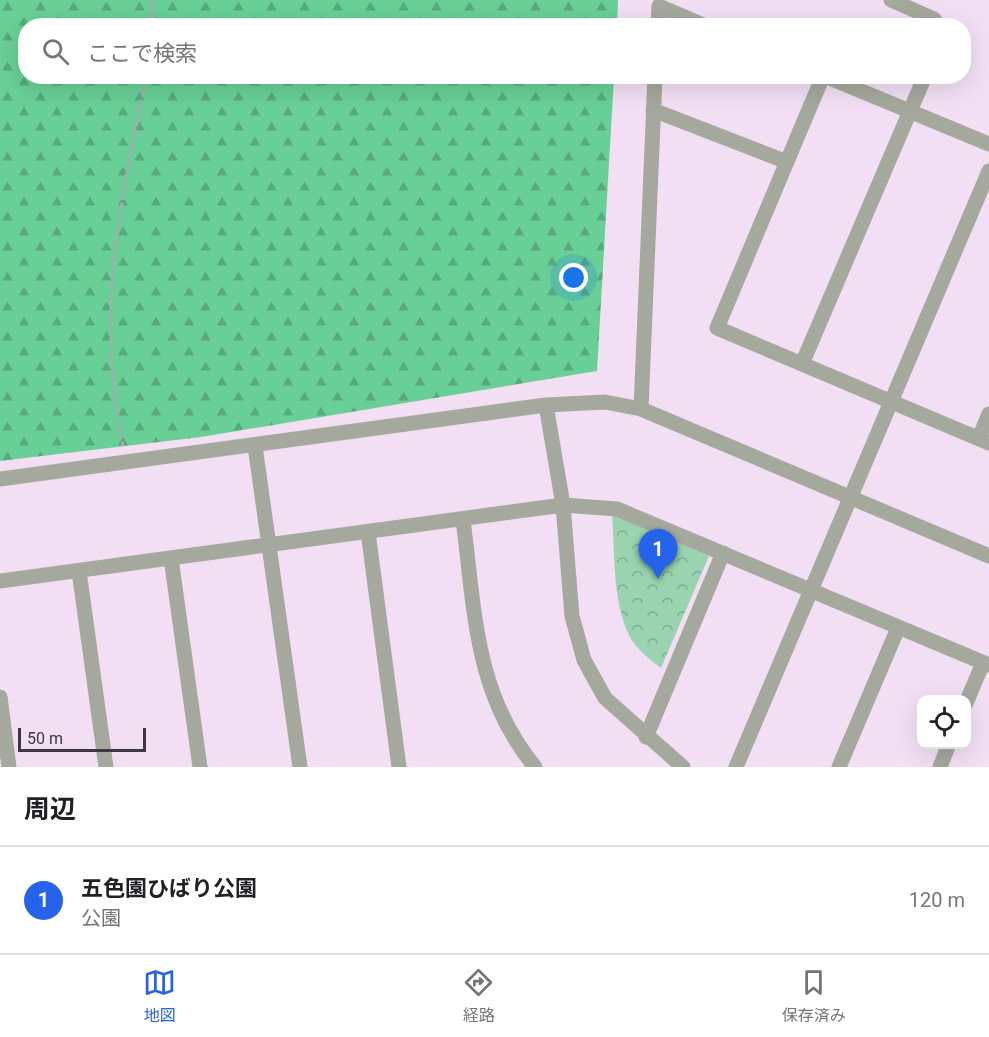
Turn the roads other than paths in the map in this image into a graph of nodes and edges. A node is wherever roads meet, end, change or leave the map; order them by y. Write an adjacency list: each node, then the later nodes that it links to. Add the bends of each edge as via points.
1 (891, 0): 5 (street)
2 (659, 3): 3 (street); 4 (street)
3 (658, 18)
4 (689, 18)
5 (932, 18)
6 (655, 84): 10 (street)
7 (821, 84): 13 (street)
8 (844, 84): 11 (street)
9 (921, 84): 11 (street)
10 (653, 110): 13 (street); 18 (street)
11 (909, 110): 12 (street); 15 (street)
12 (989, 144)
13 (787, 162): 15 (street, via 717,328)
14 (989, 171): 16 (street)
15 (802, 364): 16 (street)
16 (891, 401): 20 (street); 23 (street)
17 (546, 405): 18 (street, via 605,402); 21 (street); 24 (street)
18 (641, 410): 23 (street)
19 (989, 414): 20 (street)
20 (984, 440)
21 (255, 446): 22 (street); 27 (street)
22 (0, 478)
23 (850, 497): 29 (street); 33 (street)
24 (562, 505): 25 (street); 28 (street, via 616,509); 38 (street, via 572,616 584,660 605,698)
25 (463, 520): 26 (street); 45 (street, via 480,652 488,684 506,727)
26 (368, 532): 27 (street); 44 (street)
27 (270, 545): 30 (street); 43 (street)
28 (723, 553): 33 (street); 38 (street)
29 (989, 556)
30 (171, 558): 31 (street); 42 (street)
31 (79, 571): 32 (street); 41 (street)
32 (0, 581)
33 (810, 591): 34 (street); 47 (street)
34 (898, 628): 35 (street); 48 (street)
35 (986, 664): 36 (street)
36 (970, 695)
37 (0, 697): 40 (street)
38 (646, 736): 46 (street)
39 (947, 749): 49 (street)
40 (9, 767)
41 (106, 767)
42 (200, 767)
43 (300, 767)
44 (399, 767)
45 (535, 767)
46 (684, 767)
47 (736, 767)
48 (839, 767)
49 (940, 767)

